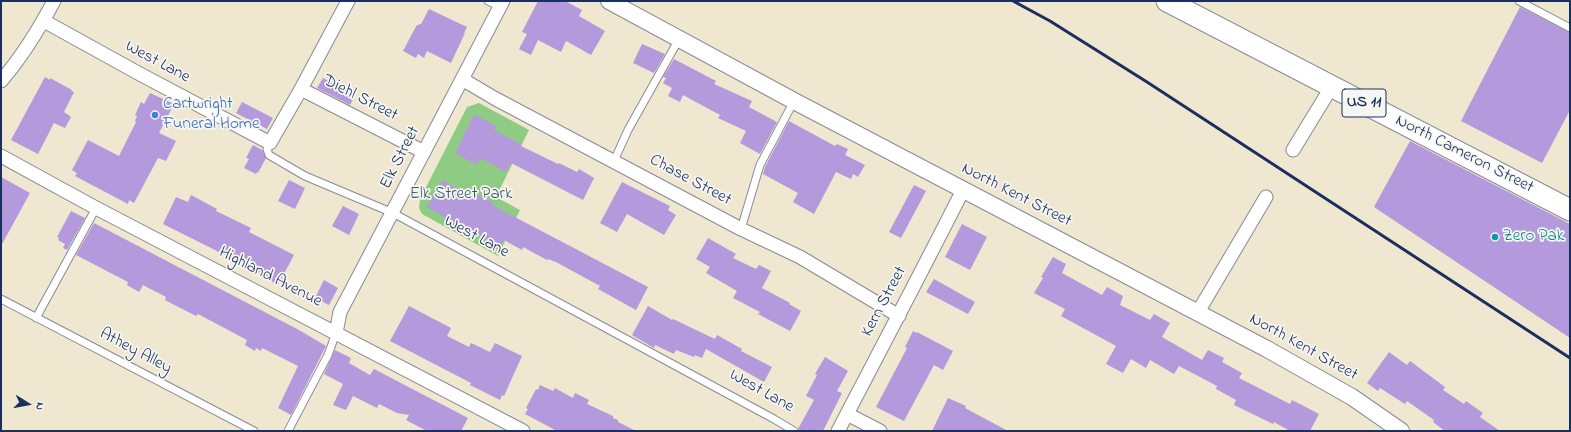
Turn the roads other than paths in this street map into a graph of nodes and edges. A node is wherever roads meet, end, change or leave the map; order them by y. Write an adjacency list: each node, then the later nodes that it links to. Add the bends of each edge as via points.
1 (54, 1): 8 (street)
2 (348, 1): 14 (street)
3 (488, 1): 7 (lane)
4 (609, 1): 10 (street, North Kent Street)
5 (1167, 1): 13 (main road, North Cameron Street / US 11)
6 (1519, 1): 9 (lane)
7 (502, 4): 11 (street, Elk Street)
8 (44, 21): 12 (street); 16 (street, West Lane)
9 (1570, 28)
10 (679, 39): 15 (street, North Kent Street); 20 (lane, via 628,130)
11 (462, 79): 18 (street, Elk Street); 20 (street, Chase Street)
12 (1, 82)
13 (1332, 86): 17 (street); 23 (main road, North Cameron Street / US 11)
14 (301, 89): 16 (street); 18 (street, Diehl Street)
15 (794, 101): 21 (street, North Kent Street); 26 (lane, via 760,165)
16 (270, 143): 25 (lane, West Lane, via 267,150 269,155 305,176)
17 (1293, 150)
18 (424, 152): 25 (street, Elk Street)
19 (1, 156): 24 (street, Highland Avenue)
20 (614, 161): 26 (street, Chase Street)
21 (963, 190): 28 (street, North Kent Street); 29 (street, Kern Street)
22 (1266, 197): 28 (street)
23 (1567, 205)
24 (96, 208): 30 (lane); 31 (street, Highland Avenue)
25 (392, 214): 31 (street, Elk Street, via 340,312); 36 (lane, West Lane)
26 (741, 229): 29 (street, Chase Street, via 800,257)
27 (1, 300): 30 (lane, Athey Alley)
28 (1198, 312): 39 (street, North Kent Street, via 1352,397)
29 (900, 316): 32 (street, Kern Street, via 882,345)
30 (36, 318): 33 (lane, Athey Alley)
31 (336, 333): 34 (lane, via 328,355); 35 (street, Highland Avenue)
32 (847, 414): 37 (street, Kern Street); 38 (street)
33 (254, 431)
34 (288, 431)
35 (523, 431)
36 (794, 431)
37 (838, 431)
38 (880, 431)
39 (1401, 431)

